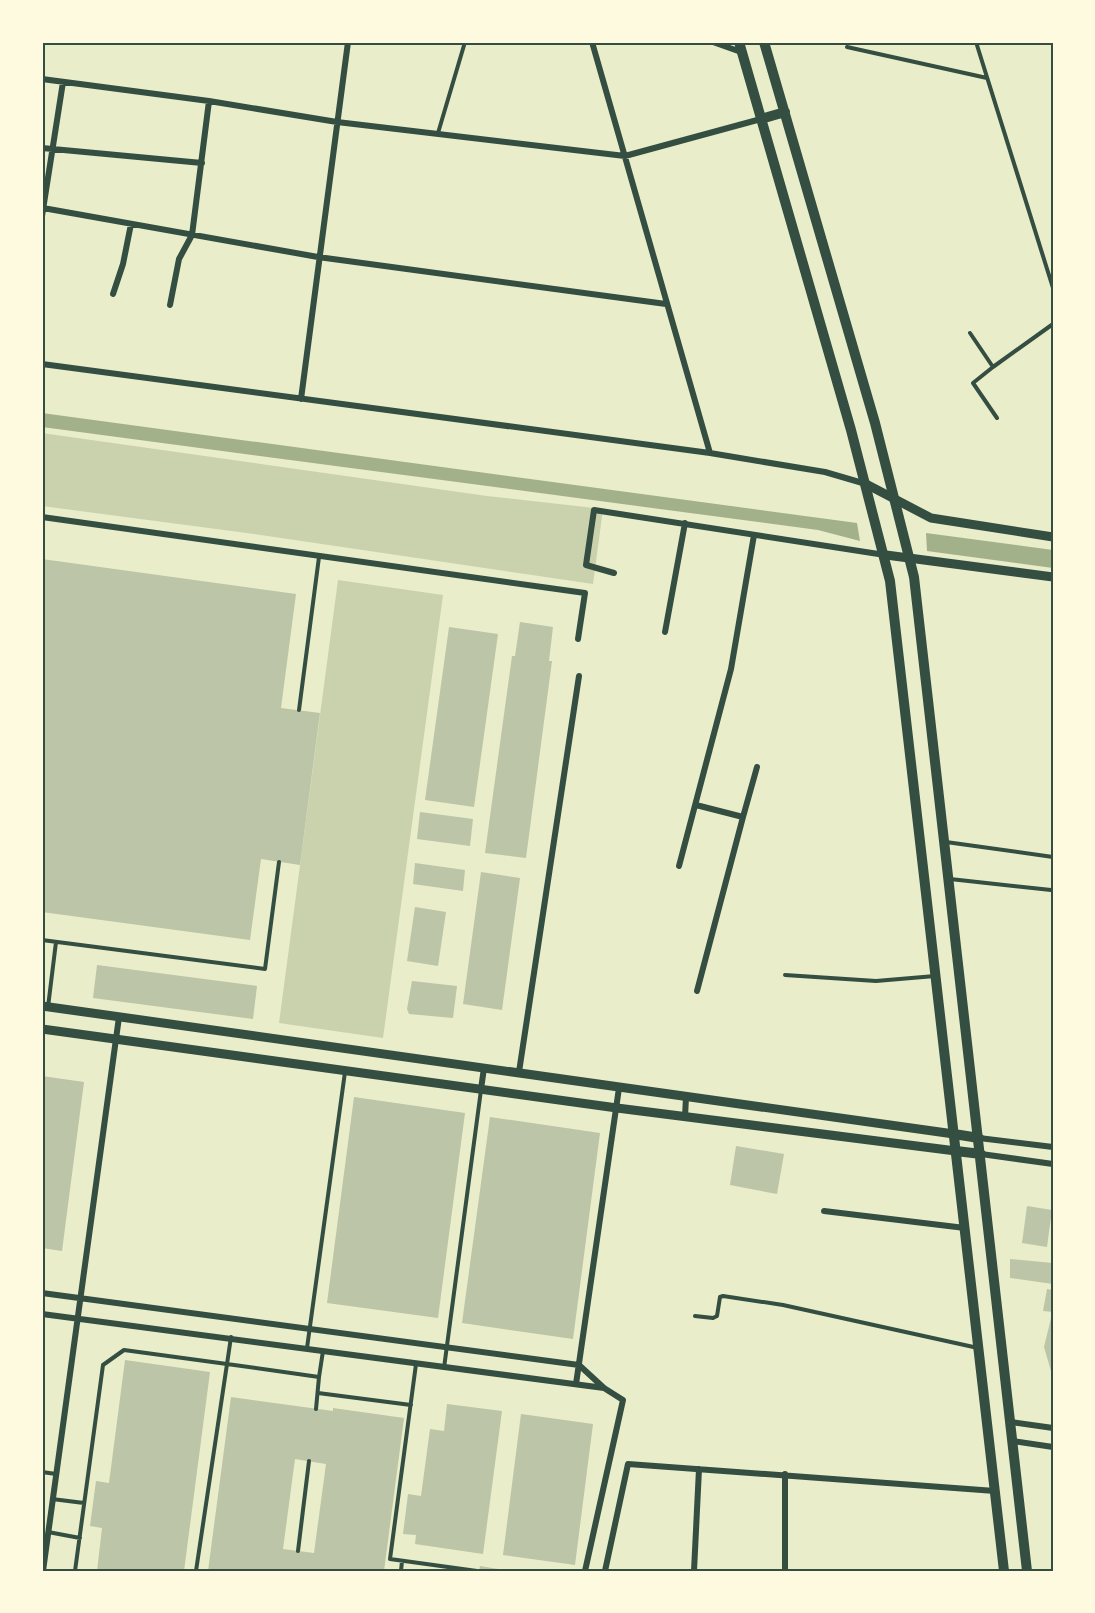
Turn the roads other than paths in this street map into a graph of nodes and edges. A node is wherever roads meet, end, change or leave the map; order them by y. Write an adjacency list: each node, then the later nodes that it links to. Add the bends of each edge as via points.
1 (348, 42): 15 (street)
2 (465, 42): 16 (lane)
3 (592, 42): 19 (street)
4 (713, 42): 7 (street)
5 (764, 42): 13 (main road)
6 (976, 42): 9 (lane)
7 (740, 47): 14 (main road)
8 (847, 47): 9 (lane)
9 (987, 78): 25 (lane)
10 (42, 80): 11 (street)
11 (63, 82): 12 (street); 18 (street)
12 (209, 101): 15 (street); 20 (street)
13 (784, 112): 14 (main road); 37 (main road)
14 (761, 118): 19 (street); 36 (main road)
15 (337, 122): 16 (street); 24 (street)
16 (438, 134): 19 (street)
17 (42, 147): 18 (street)
18 (55, 149): 20 (street); 21 (street)
19 (625, 156): 27 (street)
20 (202, 163): 23 (street)
21 (43, 212): 22 (street)
22 (131, 224): 23 (street); 26 (street)
23 (192, 235): 24 (street); 28 (street, via 179,259)
24 (318, 257): 27 (street); 33 (street)
25 (1053, 288)
26 (113, 294)
27 (666, 304): 35 (street)
28 (170, 305)
29 (1053, 324): 32 (lane)
30 (970, 333): 32 (lane)
31 (42, 364): 33 (street)
32 (993, 367): 34 (lane, via 973,383)
33 (301, 399): 35 (street)
34 (997, 418)
35 (710, 453): 36 (street, via 825,472)
36 (866, 484): 37 (street); 42 (main road)
37 (895, 498): 41 (street, via 931,518); 44 (main road)
38 (42, 517): 43 (street)
39 (685, 524): 40 (street); 45 (street, via 594,510 586,565); 47 (street)
40 (754, 535): 42 (street); 52 (street, via 731,669)
41 (1053, 537)
42 (886, 555): 44 (street); 63 (main road)
43 (319, 557): 48 (street, via 585,593); 50 (lane)
44 (910, 558): 46 (street); 54 (main road)
45 (614, 573)
46 (1053, 577)
47 (665, 632)
48 (578, 639)
49 (579, 676): 71 (street)
50 (299, 710)
51 (757, 767): 53 (street)
52 (696, 805): 53 (street); 57 (street)
53 (743, 817): 64 (street)
54 (946, 842): 55 (lane); 58 (main road)
55 (1053, 857)
56 (279, 862): 61 (lane, via 265,969)
57 (679, 866)
58 (949, 879): 59 (lane); 78 (main road)
59 (1051, 890)
60 (42, 940): 61 (lane)
61 (56, 942): 65 (lane)
62 (785, 975): 63 (lane, via 876,981)
63 (935, 976): 77 (main road)
64 (698, 991)
65 (45, 1007): 66 (street)
66 (119, 1017): 68 (street); 69 (street)
67 (42, 1029): 68 (street)
68 (117, 1040): 70 (street); 86 (street)
69 (484, 1068): 71 (street); 73 (street)
70 (345, 1071): 73 (street); 90 (lane)
71 (519, 1072): 72 (street)
72 (619, 1088): 74 (street); 75 (street)
73 (482, 1089): 75 (street); 93 (lane)
74 (686, 1097): 76 (street); 77 (street)
75 (617, 1108): 76 (street); 98 (street)
76 (685, 1117): 80 (street)
77 (954, 1134): 78 (main road); 80 (main road)
78 (979, 1138): 79 (street); 81 (main road)
79 (1053, 1147)
80 (956, 1151): 81 (main road); 84 (main road)
81 (981, 1154): 82 (street); 106 (main road)
82 (1053, 1164)
83 (824, 1211): 84 (street)
84 (965, 1228): 94 (main road)
85 (42, 1293): 86 (street)
86 (80, 1298): 89 (street); 90 (street)
87 (42, 1314): 89 (street)
88 (695, 1316): 94 (lane, via 717,1316 723,1296 783,1305)
89 (78, 1318): 91 (street); 113 (street)
90 (309, 1329): 92 (lane); 93 (street)
91 (231, 1337): 92 (street); 96 (lane)
92 (307, 1348): 95 (street)
93 (446, 1348): 98 (street); 99 (lane)
94 (978, 1348): 115 (main road)
95 (323, 1350): 97 (street); 100 (lane)
96 (227, 1364): 100 (lane); 117 (lane, via 124,1350 103,1365); 124 (lane)
97 (416, 1364): 99 (street); 104 (lane)
98 (579, 1365): 101 (street); 102 (street)
99 (444, 1368): 101 (street)
100 (319, 1377): 103 (lane)
101 (576, 1384): 102 (street)
102 (604, 1388): 127 (street, via 622,1400)
103 (318, 1393): 104 (lane); 105 (lane)
104 (411, 1405): 121 (lane, via 390,1559)
105 (316, 1409)
106 (1011, 1422): 107 (street); 108 (main road)
107 (1053, 1428)
108 (1013, 1441): 109 (street); 132 (main road)
109 (1053, 1447)
110 (309, 1461): 120 (lane)
111 (699, 1469): 114 (street); 128 (street, via 627,1464); 129 (street)
112 (42, 1472): 113 (lane)
113 (56, 1474): 116 (street)
114 (785, 1474): 115 (street); 130 (street)
115 (995, 1491): 131 (main road)
116 (52, 1499): 117 (lane); 118 (street)
117 (84, 1503): 119 (lane)
118 (48, 1533): 119 (lane); 122 (street)
119 (80, 1538): 123 (lane)
120 (298, 1551)
121 (402, 1561): 125 (lane); 126 (lane)
122 (43, 1571)
123 (75, 1571)
124 (196, 1571)
125 (401, 1571)
126 (477, 1571)
127 (585, 1571)
128 (605, 1571)
129 (694, 1571)
130 (785, 1571)
131 (1004, 1571)
132 (1027, 1571)

